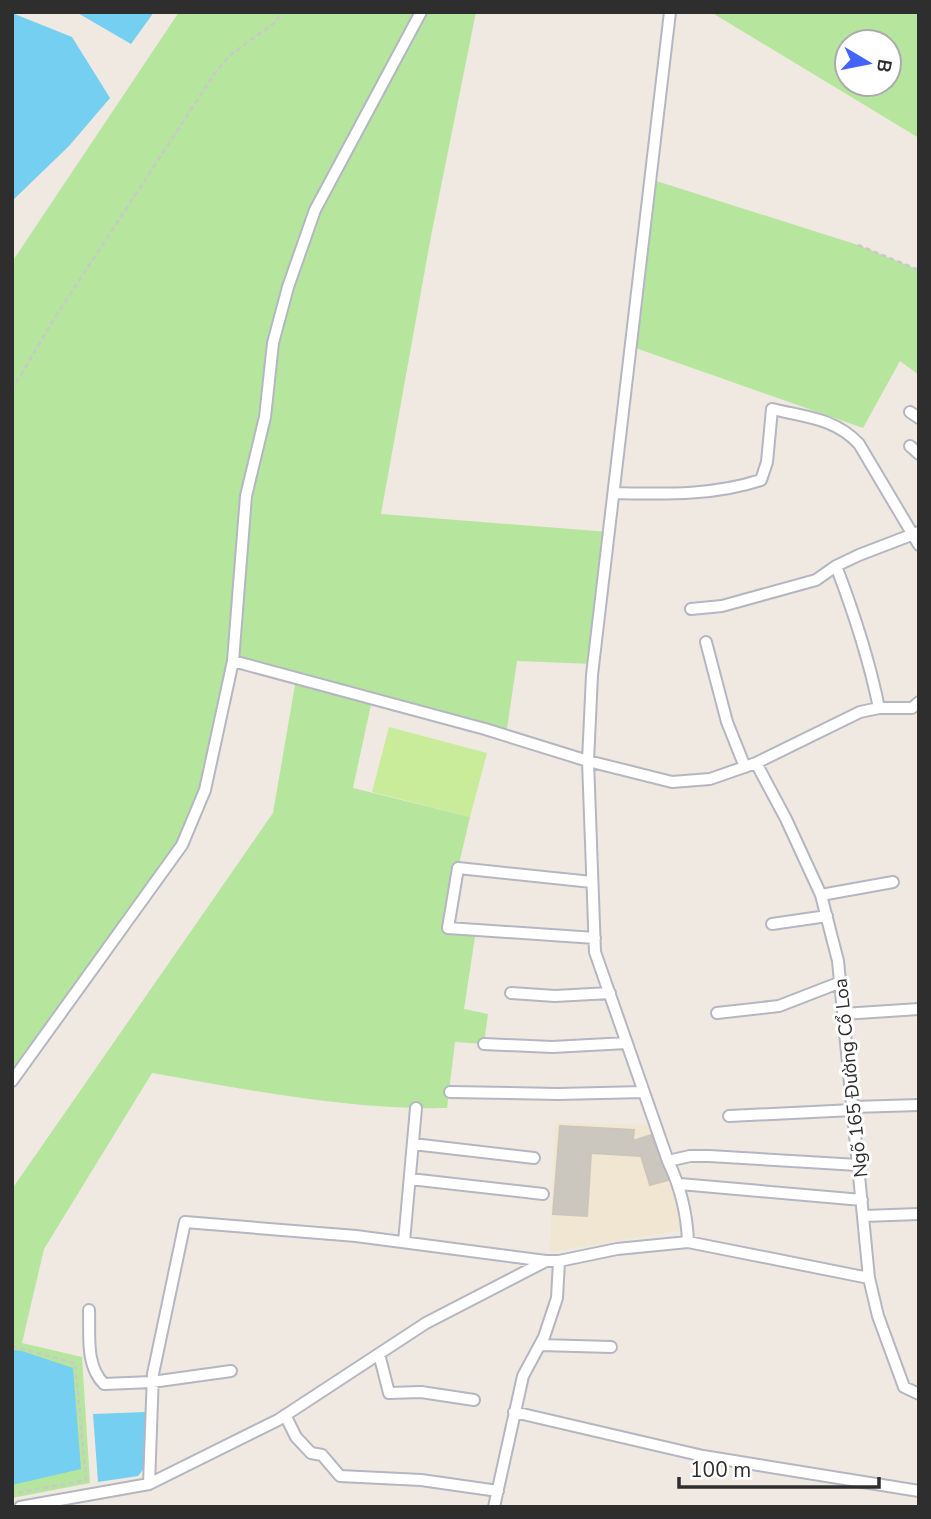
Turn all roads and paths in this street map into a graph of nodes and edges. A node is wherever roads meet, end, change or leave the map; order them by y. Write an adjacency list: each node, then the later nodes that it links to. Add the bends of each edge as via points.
1 (283, 12): 6 (path, via 215,73)
2 (421, 12): 12 (street, via 315,210 288,287 273,343 265,417 246,496)
3 (670, 12): 7 (street)
4 (859, 245): 5 (path)
5 (919, 270)
6 (12, 390)
7 (614, 493): 8 (street, via 684,495 761,480 772,409 831,422 846,430); 15 (street, via 592,675)
8 (917, 537): 9 (street)
9 (836, 566): 10 (street, via 816,580 722,606); 14 (street, via 857,620)
10 (691, 609)
11 (706, 642): 16 (street, Ngõ 165 Đường Cổ Loa, via 727,722)
12 (233, 661): 15 (street); 31 (street, via 205,790 182,845)
13 (919, 702): 14 (street, via 912,708)
14 (879, 708): 16 (street, via 859,712)
15 (588, 761): 16 (street, via 672,782 709,779); 17 (street)
16 (750, 765): 19 (street, Ngõ 165 Đường Cổ Loa, via 786,819)
17 (592, 882): 22 (street); 22 (street, via 458,867 449,928)
18 (893, 882): 19 (street)
19 (821, 895): 20 (street, Ngõ 165 Đường Cổ Loa)
20 (827, 916): 21 (street); 23 (street, Ngõ 165 Đường Cổ Loa)
21 (772, 924)
22 (595, 938): 25 (street)
23 (841, 982): 27 (street, via 779,1006); 28 (street, Ngõ 165 Đường Cổ Loa)
24 (511, 993): 25 (street)
25 (610, 993): 29 (street)
26 (919, 1009): 28 (street)
27 (717, 1013)
28 (843, 1014): 36 (street, Ngõ 165 Đường Cổ Loa)
29 (627, 1043): 30 (street); 33 (street)
30 (484, 1044)
31 (12, 1081)
32 (450, 1092): 33 (street)
33 (644, 1092): 40 (street)
34 (919, 1105): 36 (street)
35 (416, 1108): 38 (street)
36 (853, 1109): 37 (street); 41 (street, Ngõ 165 Đường Cổ Loa)
37 (729, 1116)
38 (413, 1144): 39 (street); 42 (street)
39 (534, 1158)
40 (668, 1161): 41 (street, via 709,1156); 43 (street)
41 (858, 1164): 45 (street, Ngõ 165 Đường Cổ Loa)
42 (410, 1179): 44 (street); 48 (street)
43 (680, 1184): 45 (street); 49 (street)
44 (543, 1194)
45 (862, 1200): 47 (street, Ngõ 165 Đường Cổ Loa)
46 (919, 1214): 47 (street)
47 (864, 1216): 52 (street, Ngõ 165 Đường Cổ Loa)
48 (404, 1242): 50 (street); 59 (street, via 185,1222)
49 (688, 1242): 51 (street); 52 (street)
50 (546, 1261): 51 (street); 57 (street, via 426,1323)
51 (559, 1261): 54 (street, via 556,1298)
52 (869, 1278): 60 (street, Ngõ 165 Đường Cổ Loa, via 904,1387)
53 (89, 1310): 59 (street, via 96,1375 104,1384)
54 (540, 1345): 56 (street); 62 (street, via 523,1376)
55 (12, 1346): 67 (path, via 75,1363 86,1479)
56 (611, 1347)
57 (379, 1354): 61 (street, via 389,1393 421,1392); 63 (street)
58 (231, 1371): 59 (street)
59 (152, 1382): 64 (street)
60 (919, 1394)
61 (474, 1400)
62 (514, 1412): 65 (street); 66 (street, via 703,1456)
63 (285, 1415): 64 (street); 65 (street, via 296,1437 312,1453 322,1455 340,1476 421,1480)
64 (149, 1484): 68 (street)
65 (498, 1491): 69 (street)
66 (919, 1491)
67 (12, 1494)
68 (20, 1507)
69 (494, 1507)

